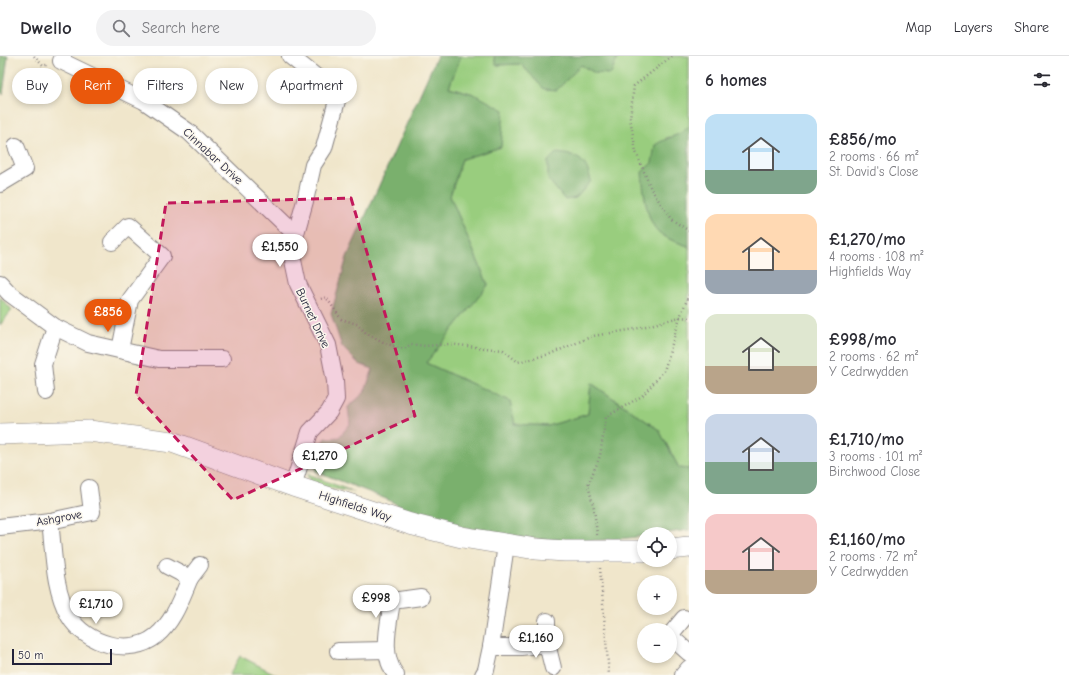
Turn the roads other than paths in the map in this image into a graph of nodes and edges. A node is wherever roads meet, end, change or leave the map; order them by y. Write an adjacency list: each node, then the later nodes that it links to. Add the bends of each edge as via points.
1 (63, 56): 5 (street, Cinnabar Drive, via 61,61 144,101 189,132)
2 (290, 56): 5 (street, Burnet Drive, via 319,79 341,86 324,148 313,165)
3 (16, 146): 4 (street, via 26,169)
4 (0, 184)
5 (296, 234): 13 (street, Burnet Drive, via 291,251 298,284 328,345 336,399 329,412 310,432)
6 (112, 242): 9 (street, via 128,226 162,256 130,300)
7 (0, 283): 8 (street, via 9,293)
8 (55, 327): 9 (street, via 88,343); 11 (street, via 43,364)
9 (120, 350): 10 (street, via 159,359)
10 (222, 359)
11 (46, 392)
12 (0, 434): 13 (main road, Highfields Way, via 89,431 172,442)
13 (292, 486): 17 (main road, Highfields Way, via 410,524)
14 (89, 488): 15 (street, Ashgrove, via 92,512)
15 (50, 521): 16 (street, Ashgrove); 23 (street, via 62,603 78,628 92,639 124,646 141,644 156,636 178,607)
16 (0, 527)
17 (506, 545): 20 (main road, Highfields Way, via 536,549); 30 (street)
18 (689, 547): 19 (main road)
19 (677, 548)
20 (637, 550)
21 (200, 565): 23 (street)
22 (167, 566): 23 (street)
23 (190, 578)
24 (421, 597): 31 (street, via 392,601)
25 (684, 618): 27 (street)
26 (546, 621): 29 (street)
27 (677, 626)
28 (677, 642): 33 (street)
29 (547, 644): 30 (street); 34 (street)
30 (491, 647): 37 (street)
31 (387, 650): 32 (street); 36 (street, via 392,670)
32 (338, 651)
33 (689, 653)
34 (553, 668)
35 (689, 668): 38 (street)
36 (396, 675)
37 (483, 675)
38 (683, 675)

